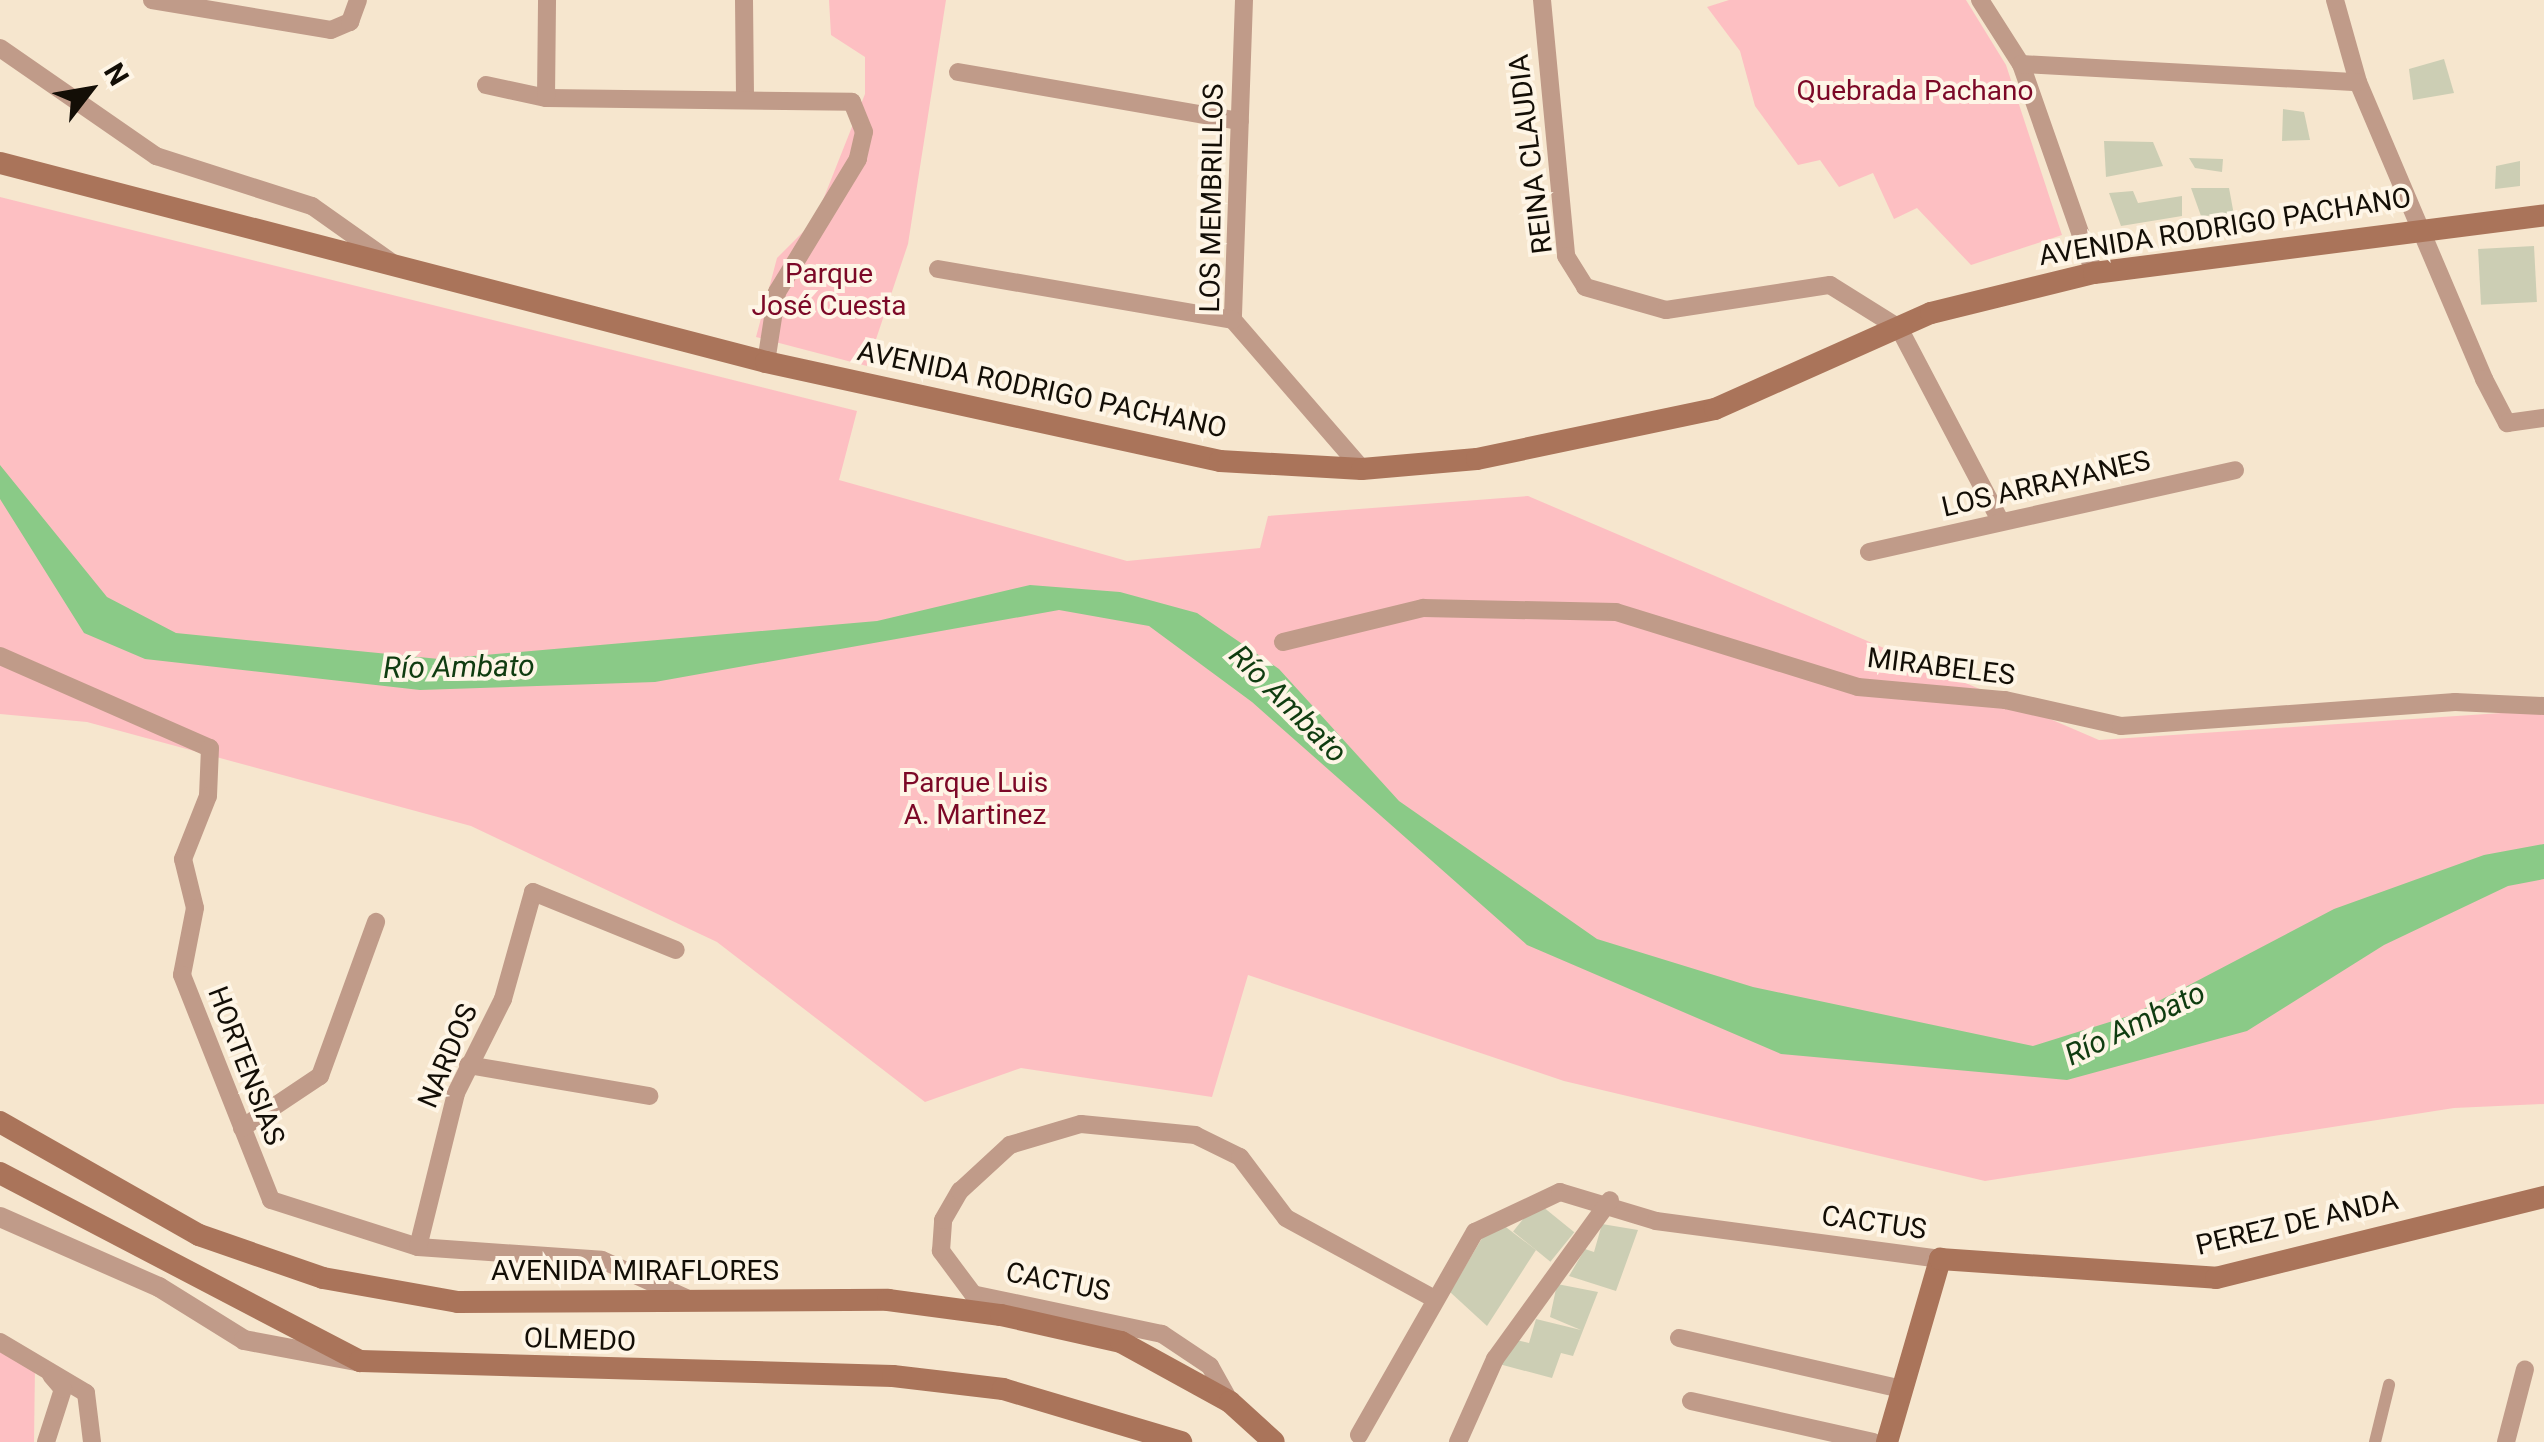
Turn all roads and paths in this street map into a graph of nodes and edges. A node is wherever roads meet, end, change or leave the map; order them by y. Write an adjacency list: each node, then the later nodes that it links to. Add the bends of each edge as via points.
1 (152, 0): 2 (street, via 331,30 350,22)
2 (358, 0)
3 (547, 0): 15 (street)
4 (744, 0): 14 (street)
5 (1244, 0): 16 (street, LOS MEMBRILLOS)
6 (1542, 0): 24 (street, REINA CLAUDIA, via 1566,256 1585,287 1666,310 1830,285)
7 (1980, 0): 10 (street)
8 (2335, 0): 12 (street)
9 (0, 48): 20 (street, via 156,156 312,206)
10 (2022, 64): 12 (street); 22 (street)
11 (958, 72): 16 (street)
12 (2358, 82): 19 (street)
13 (486, 85): 15 (street)
14 (745, 93): 15 (street); 25 (street, via 852,102 864,132 858,160 777,292)
15 (546, 98)
16 (1240, 121): 23 (street, LOS MEMBRILLOS)
17 (0, 163): 20 (main road, AVENIDA RODRIGO PACHANO)
18 (2544, 215): 19 (main road, AVENIDA RODRIGO PACHANO)
19 (2420, 226): 22 (main road, AVENIDA RODRIGO PACHANO); 26 (street, via 2507,423)
20 (398, 268): 25 (main road, AVENIDA RODRIGO PACHANO)
21 (938, 269): 23 (street)
22 (2094, 272): 24 (main road, AVENIDA RODRIGO PACHANO)
23 (1232, 320): 27 (street, LOS MEMBRILLOS)
24 (1898, 328): 27 (main road, AVENIDA RODRIGO PACHANO, via 1715,409 1477,459); 29 (street, REINA CLAUDIA)
25 (766, 362): 27 (main road, AVENIDA RODRIGO PACHANO, via 1220,461)
26 (2544, 418)
27 (1362, 469)
28 (2235, 470): 29 (street, LOS ARRAYANES)
29 (2001, 522): 30 (street, LOS ARRAYANES)
30 (1869, 552)
31 (1282, 642): 33 (street, MIRABELES, via 1423,608 1616,612 1858,687 2006,700 2121,726 2455,702)
32 (0, 656): 39 (street, HORTENSIAS, via 210,748 208,796 183,861 195,908 182,975)
33 (2544, 706)
34 (376, 922): 39 (street, via 322,1072)
35 (676, 950): 36 (street, NARDOS, via 537,890 503,999)
36 (468, 1065): 37 (street); 44 (street, NARDOS)
37 (649, 1096)
38 (0, 1122): 47 (main road, AVENIDA MIRAFLORES, via 198,1235 323,1278 458,1302)
39 (242, 1128): 44 (street, HORTENSIAS, via 264,1193 278,1205)
40 (0, 1173): 50 (main road)
41 (2544, 1196): 45 (main road, PEREZ DE ANDA, via 2216,1278)
42 (1610, 1200): 45 (street, CACTUS, via 1656,1221); 46 (street, CACTUS, via 1560,1192 1492,1218); 62 (street, via 1495,1359)
43 (0, 1218): 50 (street, OLMEDO, via 159,1287 244,1340)
44 (418, 1247): 47 (street, HORTENSIAS, via 602,1260)
45 (1940, 1259): 54 (main road)
46 (1434, 1298): 56 (street, CACTUS, via 1286,1218 1240,1157 1195,1135 1081,1124 1010,1145 960,1191 943,1220 941,1251 973,1294 1162,1334 1210,1366); 57 (street, CACTUS)
47 (693, 1301): 56 (main road, AVENIDA MIRAFLORES, via 888,1300 1001,1315 1121,1342)
48 (1678, 1338): 54 (street)
49 (0, 1342): 51 (street)
50 (360, 1362): 60 (main road, OLMEDO, via 893,1376 1003,1389)
51 (40, 1364): 58 (street, via 63,1389); 59 (street, via 86,1392)
52 (2524, 1369): 66 (street)
53 (2389, 1385): 65 (street)
54 (1902, 1389): 64 (main road)
55 (1690, 1401): 63 (street)
56 (1230, 1402): 61 (main road, AVENIDA MIRAFLORES)
57 (1359, 1435)
58 (46, 1442)
59 (92, 1442)
60 (1181, 1442)
61 (1274, 1442)
62 (1458, 1442)
63 (1873, 1442)
64 (1886, 1442)
65 (2375, 1442)
66 (2506, 1442)

